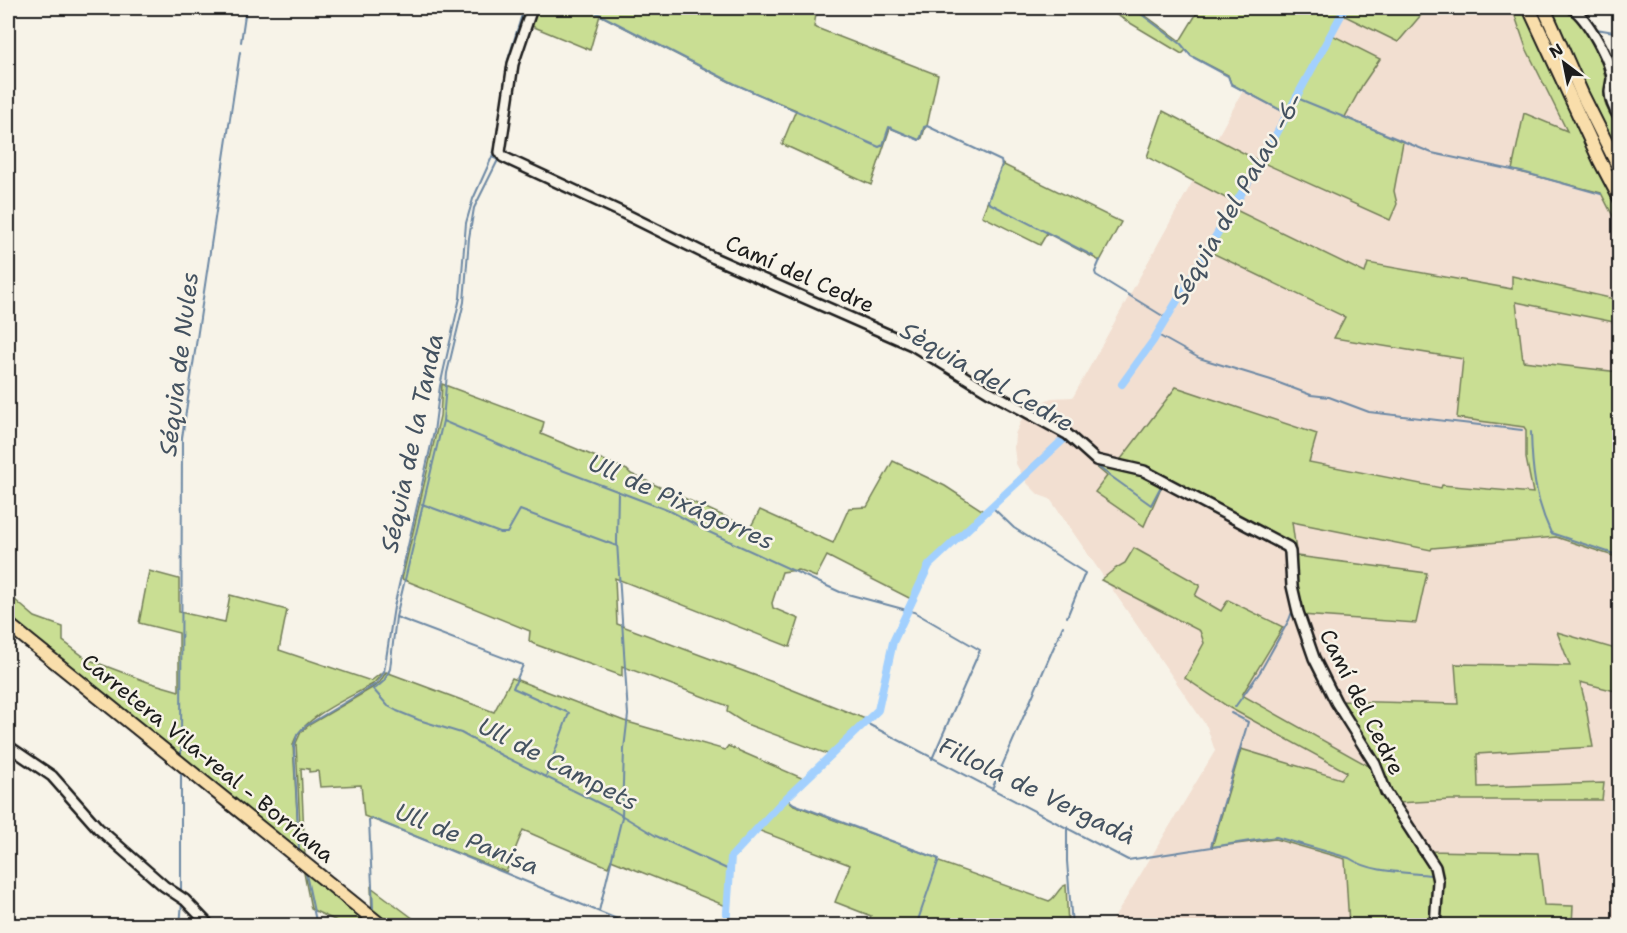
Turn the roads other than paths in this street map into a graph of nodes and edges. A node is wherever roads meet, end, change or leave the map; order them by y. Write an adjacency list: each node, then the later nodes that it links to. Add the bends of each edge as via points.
1 (532, 8): 12 (street, Camí del Cedre, via 513,64 500,152 503,158 714,258 912,345 1067,434 1096,460 1144,471 1288,547 1298,612 1314,658 1375,764 1386,792 1435,867)
2 (1529, 8): 7 (main road)
3 (1544, 8): 6 (main road)
4 (1572, 8): 5 (street, via 1588,24 1608,64 1612,78 1610,96)
5 (1620, 119)
6 (1620, 170)
7 (1620, 199)
8 (8, 624): 11 (main road, Carretera Vila-real - Borriana)
9 (8, 746): 10 (street, via 52,776 98,828)
10 (210, 926)
11 (382, 926)
12 (1436, 926)

